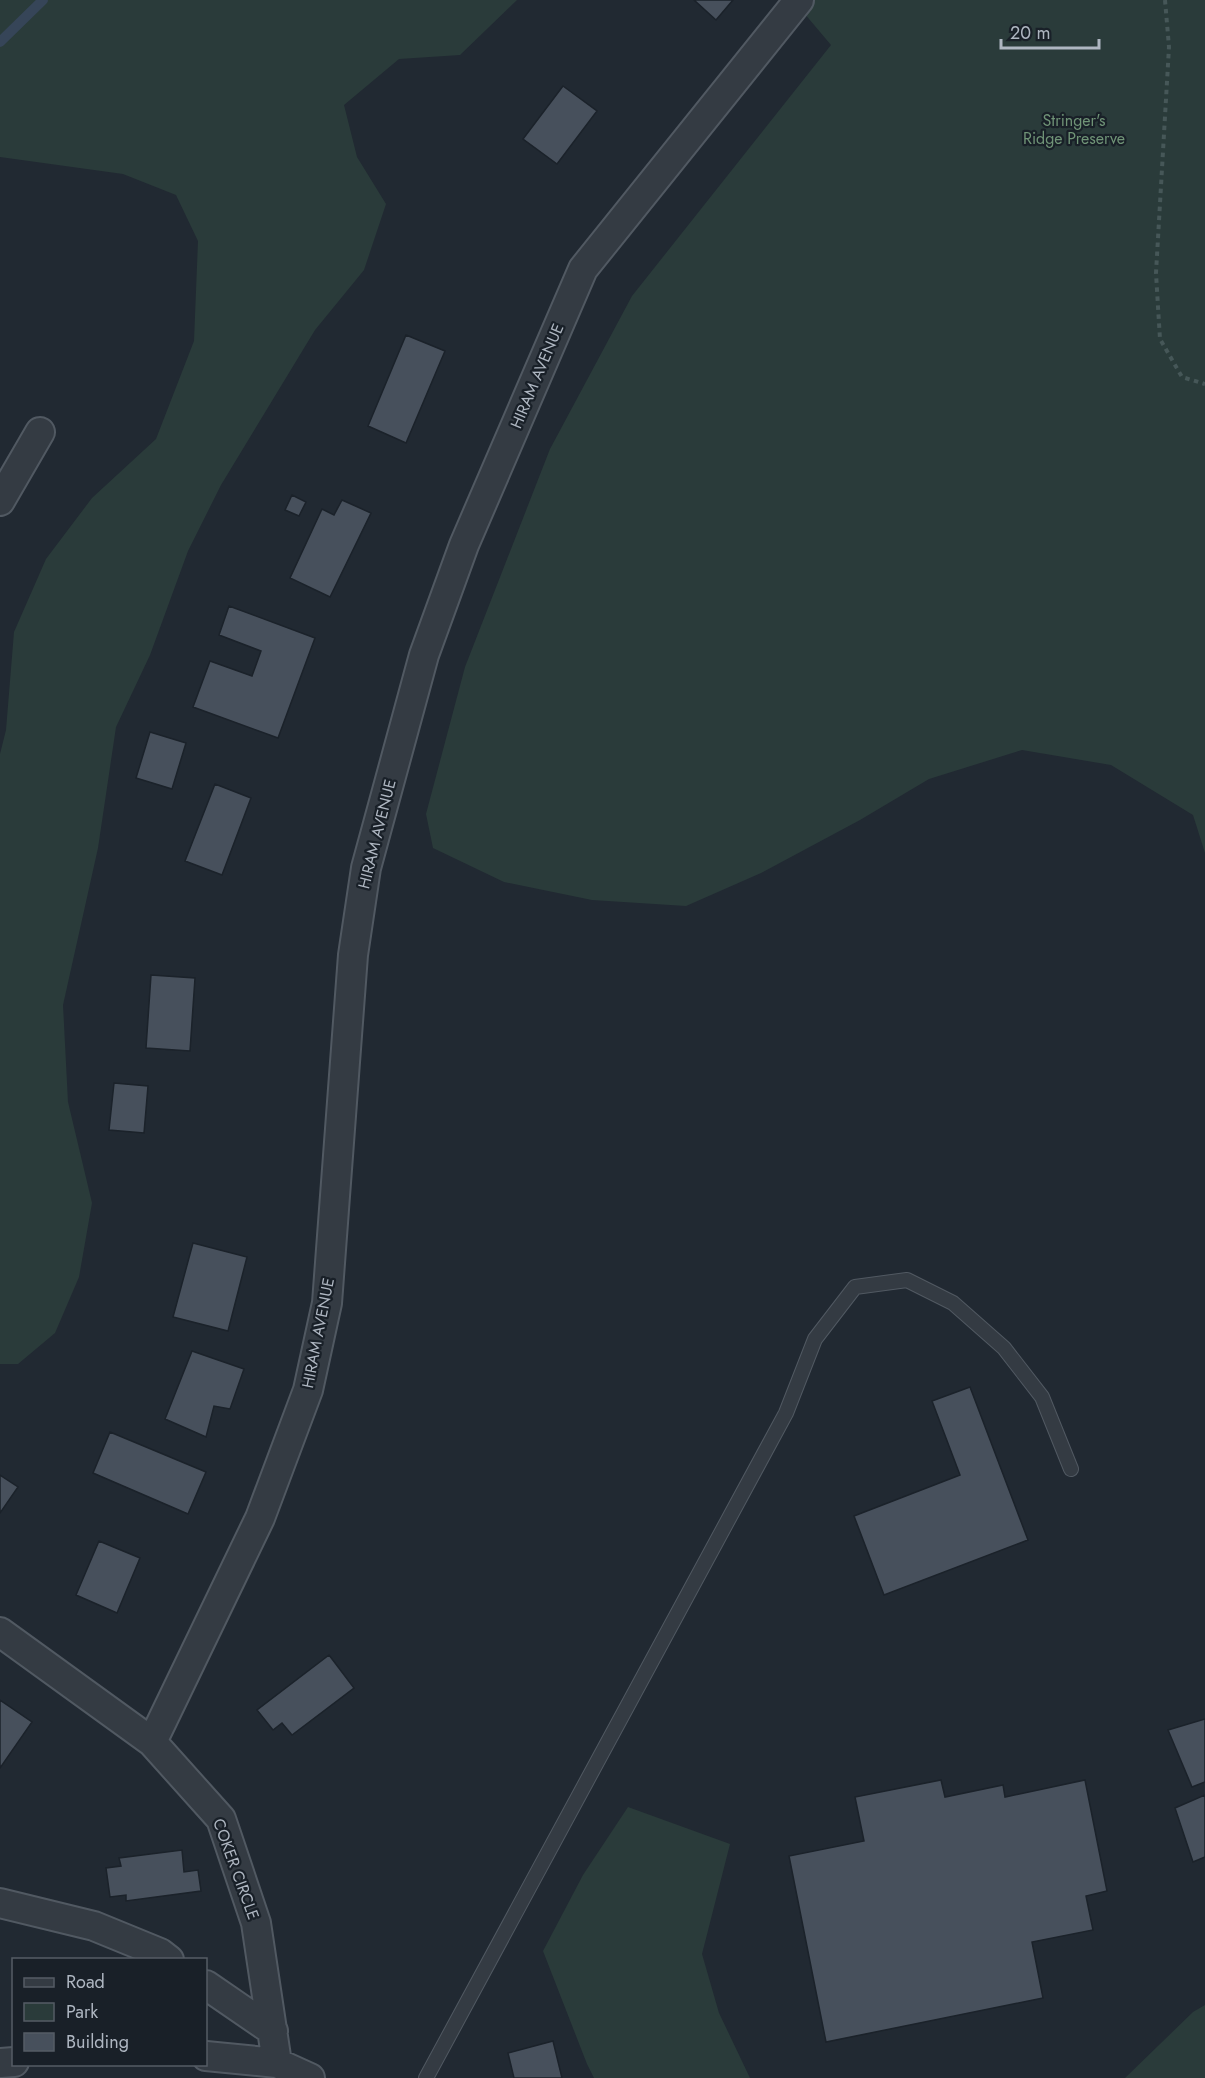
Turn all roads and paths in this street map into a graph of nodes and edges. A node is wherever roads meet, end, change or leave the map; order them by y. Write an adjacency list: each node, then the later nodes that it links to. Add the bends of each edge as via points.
1 (799, 0): 8 (street, HIRAM AVENUE, via 584,269 464,545 424,655 366,868 353,955 327,1304 308,1390 260,1518)
2 (1165, 0): 3 (path, via 1169,47 1156,273 1160,339 1182,377)
3 (1205, 384)
4 (40, 432): 5 (street)
5 (0, 501)
6 (1071, 1468): 16 (lane, via 1042,1397 1004,1348 953,1303 907,1280 855,1287 816,1339 786,1413)
7 (0, 1632): 8 (street, COKER CIRCLE)
8 (152, 1742): 12 (street, COKER CIRCLE, via 221,1819 256,1923)
9 (0, 1903): 10 (street, via 94,1926)
10 (168, 1958)
11 (207, 1986): 12 (street)
12 (273, 2031): 14 (street, COKER CIRCLE)
13 (207, 2056): 14 (street)
14 (278, 2063): 15 (street)
15 (310, 2078)
16 (426, 2078)

